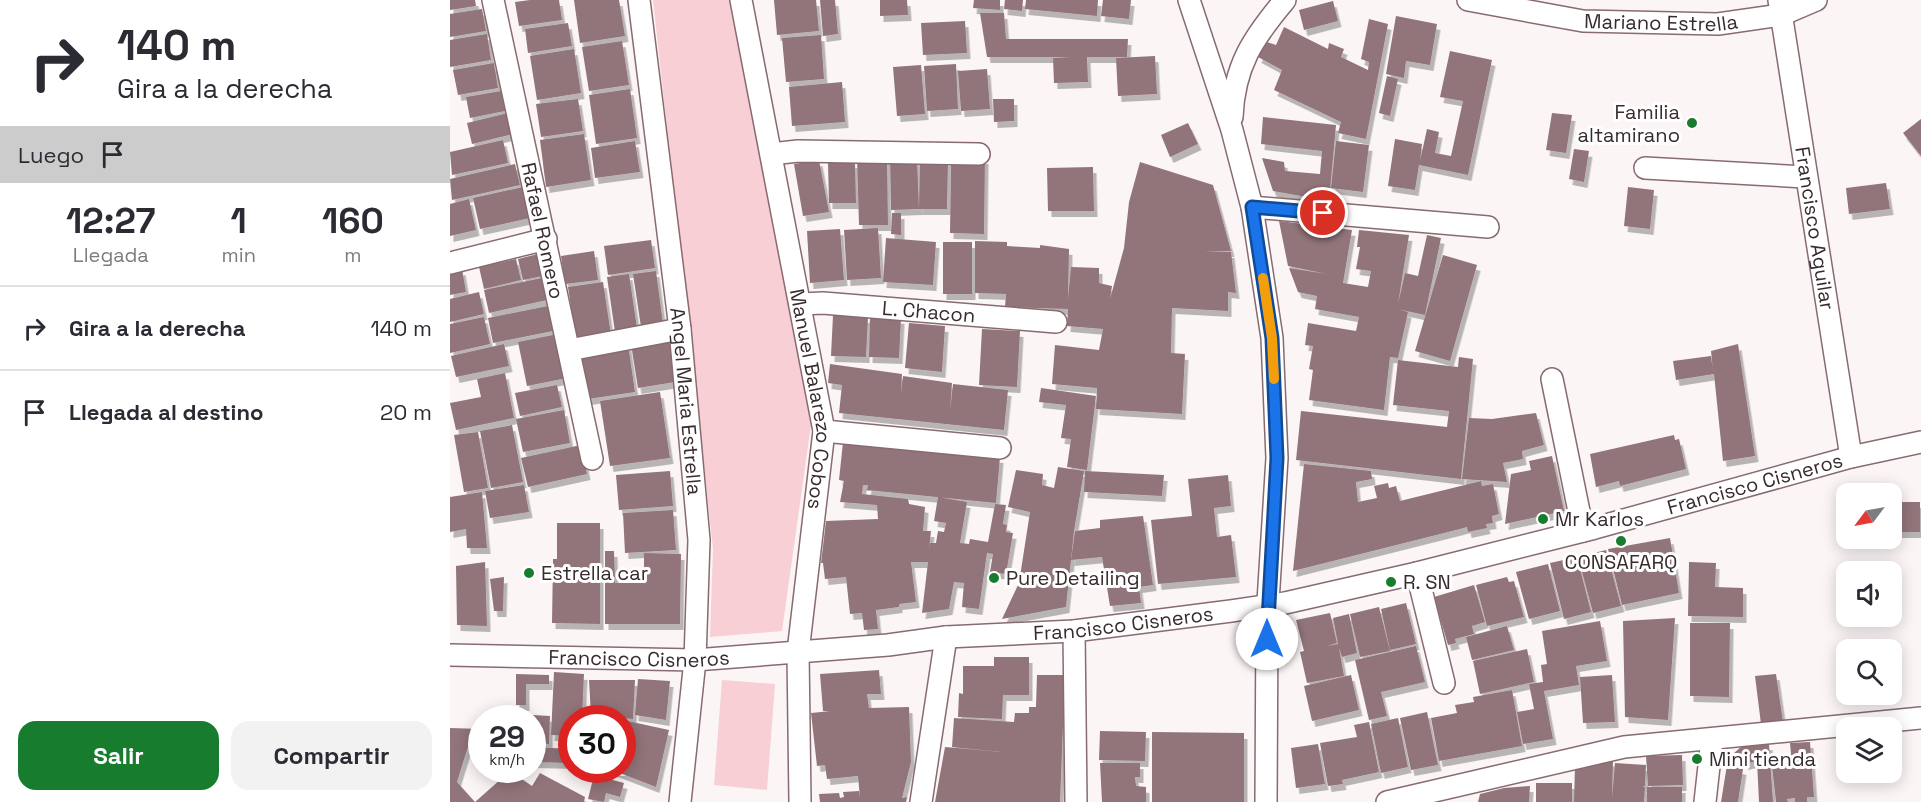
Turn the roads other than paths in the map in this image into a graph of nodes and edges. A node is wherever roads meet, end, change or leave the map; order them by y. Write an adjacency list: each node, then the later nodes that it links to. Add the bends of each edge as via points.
1 (493, 0): 16 (street, Rafael Romero)
2 (639, 0): 20 (street, Angel Maria Estrella)
3 (741, 0): 10 (street, Manuel Balarezo Cobos)
4 (1189, 0): 9 (street)
5 (1285, 0): 9 (street, via 1246,52 1233,90)
6 (1468, 0): 8 (street, Mariano Estrella, via 1583,21 1718,24)
7 (1816, 0): 8 (street, Mariano Estrella)
8 (1780, 7): 13 (street, Francisco Aguilar)
9 (1232, 129): 14 (street)
10 (771, 154): 11 (street); 18 (street, Manuel Balarezo Cobos)
11 (980, 154)
12 (1645, 168): 13 (street)
13 (1805, 177): 26 (street, Francisco Aguilar)
14 (1252, 207): 15 (street); 30 (street, via 1272,338 1277,458)
15 (1488, 227)
16 (546, 239): 17 (street); 21 (street, Rafael Romero)
17 (450, 263)
18 (801, 304): 19 (street, L. Chacon); 23 (street, Manuel Balarezo Cobos)
19 (1056, 322)
20 (680, 329): 21 (street); 35 (street, Angel Maria Estrella, via 699,540)
21 (569, 350): 27 (street, Rafael Romero)
22 (1552, 379): 28 (street)
23 (824, 431): 25 (street); 33 (street, Manuel Balarezo Cobos)
24 (1921, 442): 26 (street, Francisco Cisneros)
25 (1000, 448)
26 (1851, 458): 28 (street, Francisco Cisneros)
27 (592, 459)
28 (1583, 531): 29 (street, Francisco Cisneros)
29 (1416, 573): 30 (street, Francisco Cisneros); 36 (street)
30 (1268, 604): 31 (street, Francisco Cisneros); 44 (street)
31 (1074, 631): 32 (street, Francisco Cisneros); 43 (street)
32 (946, 637): 33 (street, Francisco Cisneros); 42 (street)
33 (798, 652): 35 (street, Francisco Cisneros); 41 (street, Manuel Balarezo Cobos)
34 (450, 655): 35 (street, Francisco Cisneros)
35 (695, 660): 40 (street, Angel Maria Estrella)
36 (1444, 683)
37 (1921, 718): 38 (street)
38 (1712, 739): 39 (street, via 1624,747); 46 (street)
39 (1460, 793): 45 (street)
40 (680, 802)
41 (800, 802)
42 (921, 802)
43 (1076, 802)
44 (1266, 802)
45 (1387, 802)
46 (1705, 802)

